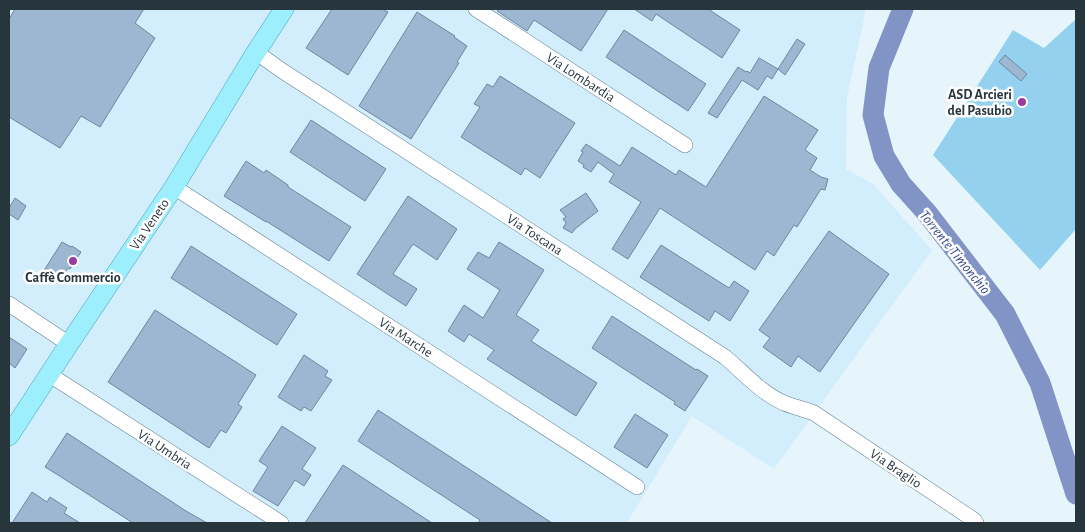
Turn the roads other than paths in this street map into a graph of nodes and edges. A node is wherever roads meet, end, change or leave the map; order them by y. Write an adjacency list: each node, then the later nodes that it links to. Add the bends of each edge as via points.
1 (284, 9): 3 (main road, Via Veneto)
2 (476, 9): 4 (street, Via Lombardia)
3 (256, 52): 5 (main road, Via Veneto); 9 (street, Via Toscana, via 725,357 767,393 784,403)
4 (685, 145)
5 (174, 187): 7 (main road, Via Veneto); 11 (street, Via Marche)
6 (9, 304): 7 (street)
7 (69, 344): 8 (main road, Via Veneto)
8 (50, 375): 10 (main road, Via Veneto); 12 (street, Via Umbria)
9 (814, 413): 13 (street, Via Braglio)
10 (9, 436)
11 (637, 487)
12 (280, 523)
13 (976, 523)

